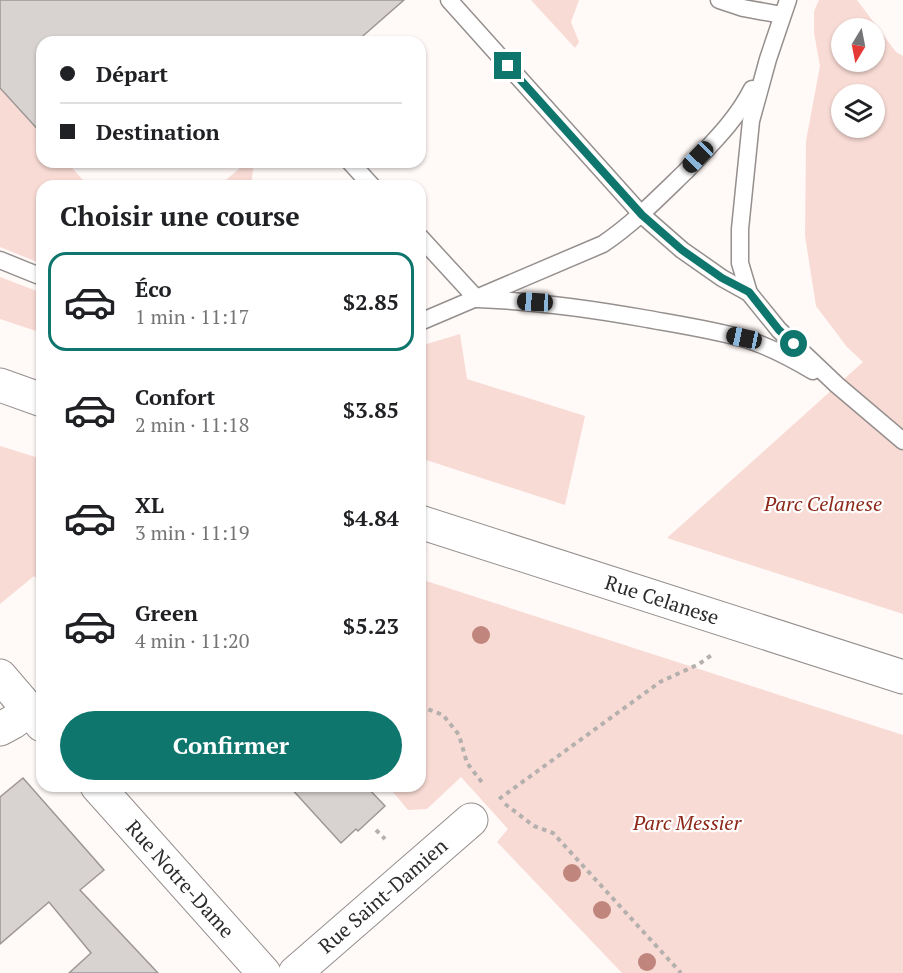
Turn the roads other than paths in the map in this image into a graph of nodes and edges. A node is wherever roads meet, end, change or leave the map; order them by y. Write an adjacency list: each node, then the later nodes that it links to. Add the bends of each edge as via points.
1 (449, 0): 7 (lane)
2 (719, 0): 3 (lane, via 743,8)
3 (785, 8): 4 (lane)
4 (768, 59): 7 (lane, via 742,109); 11 (lane, via 751,121 740,229 740,262)
5 (356, 168): 6 (lane)
6 (366, 180)
7 (642, 215): 11 (lane, via 682,250); 12 (lane, via 603,244)
8 (426, 244): 12 (lane)
9 (0, 260): 10 (lane)
10 (36, 275)
11 (749, 292): 15 (lane, via 779,330)
12 (477, 299): 13 (lane); 15 (lane, via 577,307 744,338 789,357)
13 (426, 320)
14 (0, 385): 16 (street)
15 (837, 385): 17 (lane)
16 (36, 398)
17 (903, 441)
18 (426, 524): 20 (street, Rue Celanese)
19 (0, 676): 21 (street)
20 (903, 677)
21 (35, 717): 22 (street)
22 (0, 729)
23 (102, 792): 25 (street, Rue Notre-Dame)
24 (482, 812): 26 (street, Rue Saint-Damien)
25 (264, 973)
26 (295, 973)

